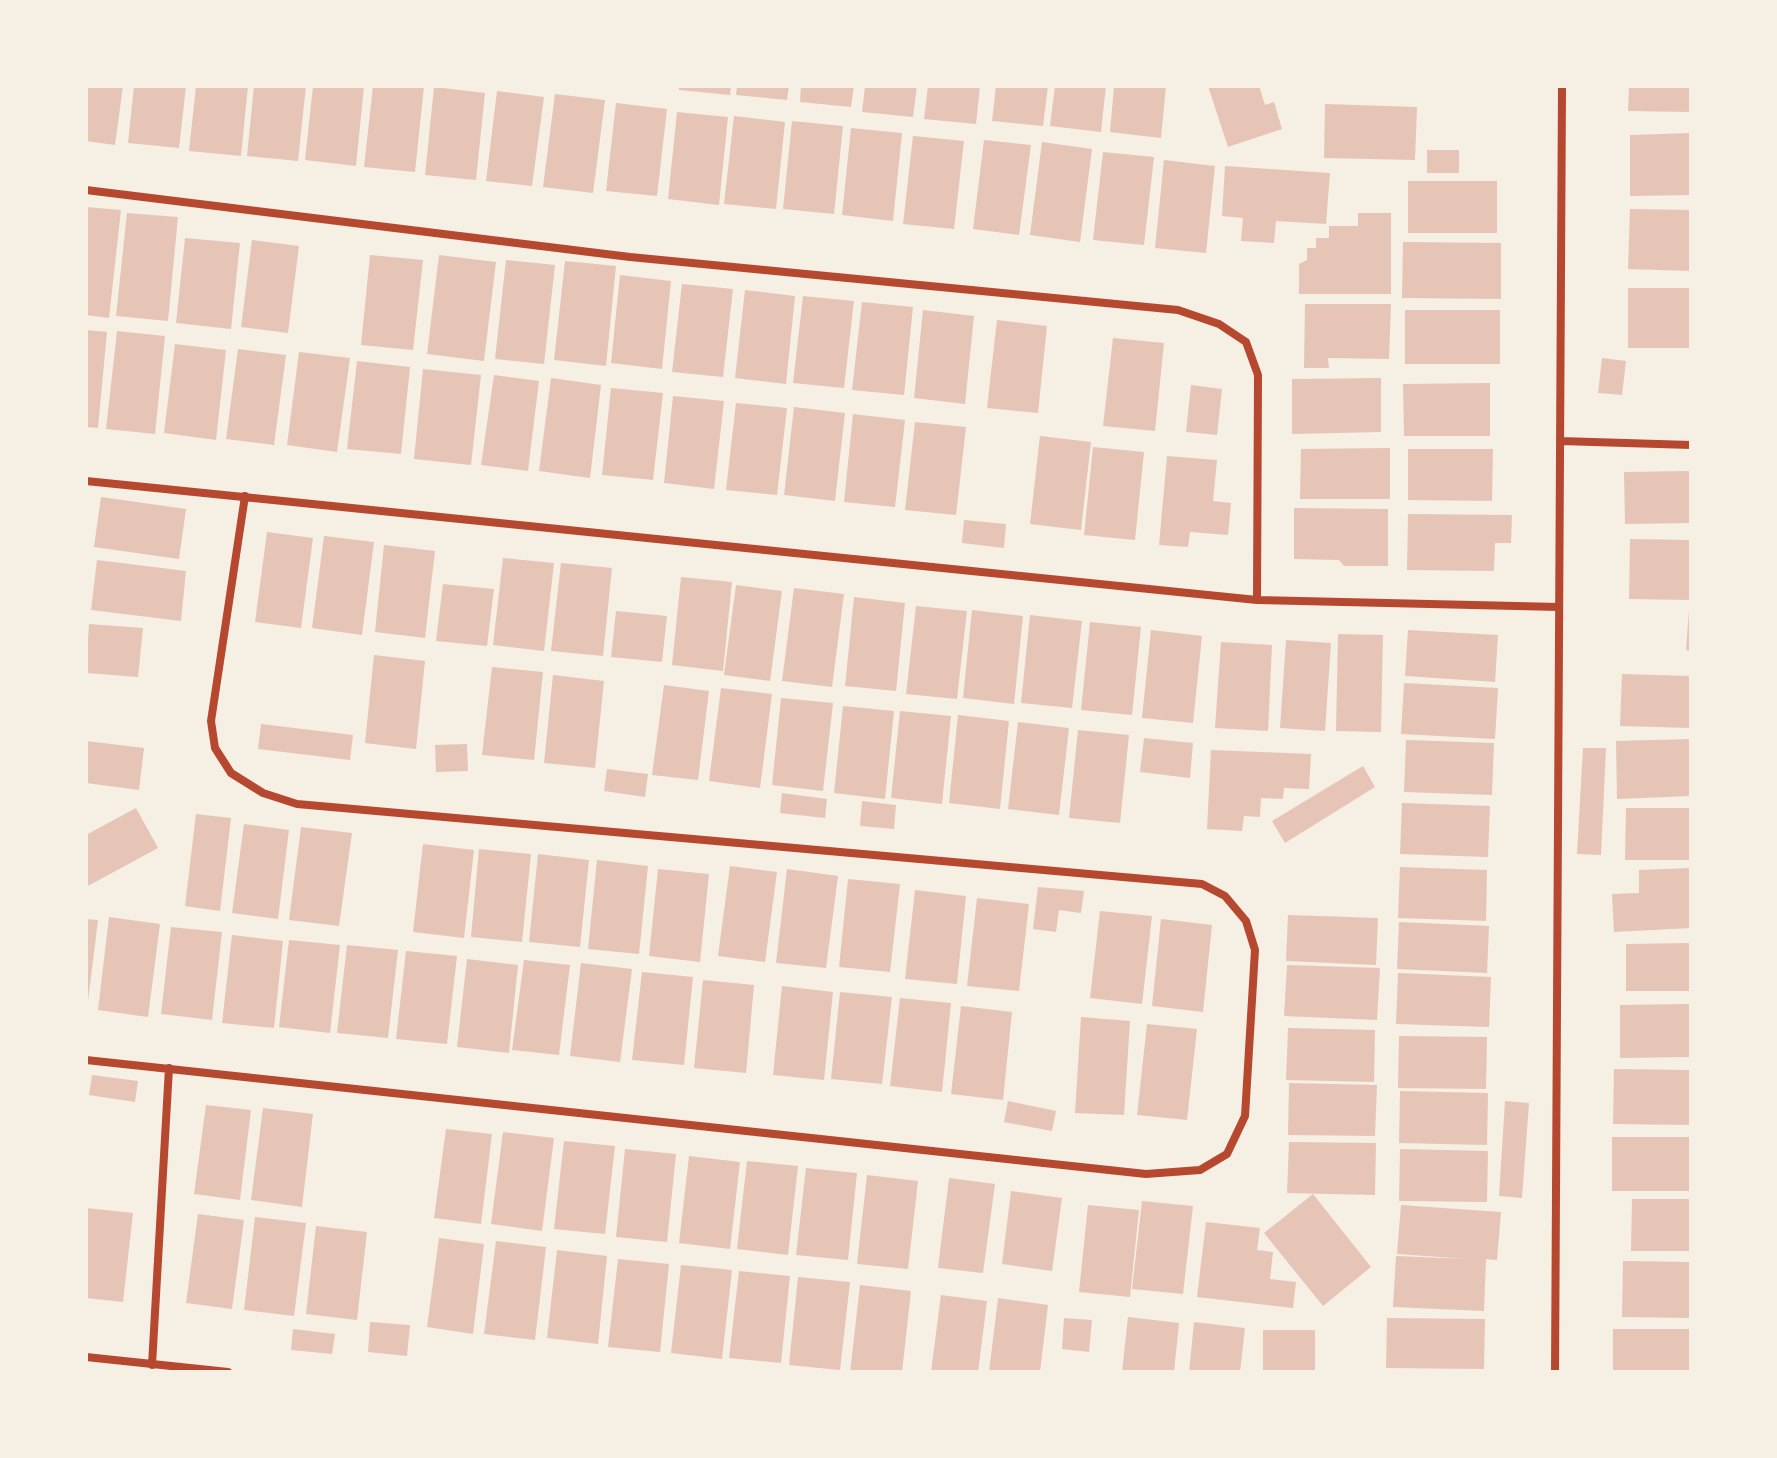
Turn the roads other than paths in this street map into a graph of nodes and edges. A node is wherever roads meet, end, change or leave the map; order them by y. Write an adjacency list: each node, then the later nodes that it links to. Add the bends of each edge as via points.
1 (1562, 86): 3 (street)
2 (86, 190): 7 (street, via 630,257 1178,310 1219,324 1246,342 1258,375)
3 (1560, 441): 4 (street); 8 (street)
4 (1691, 445)
5 (86, 481): 6 (street)
6 (245, 496): 7 (street); 10 (street, via 211,721 215,748 231,773 263,793 297,804 1202,884 1225,896 1246,921 1255,950 1245,1116 1227,1154 1200,1170 1146,1174)
7 (1257, 600): 8 (street)
8 (1559, 607): 14 (street)
9 (86, 1060): 10 (street)
10 (169, 1068): 12 (street)
11 (86, 1357): 12 (street)
12 (152, 1365): 13 (street)
13 (228, 1372)
14 (1555, 1372)

